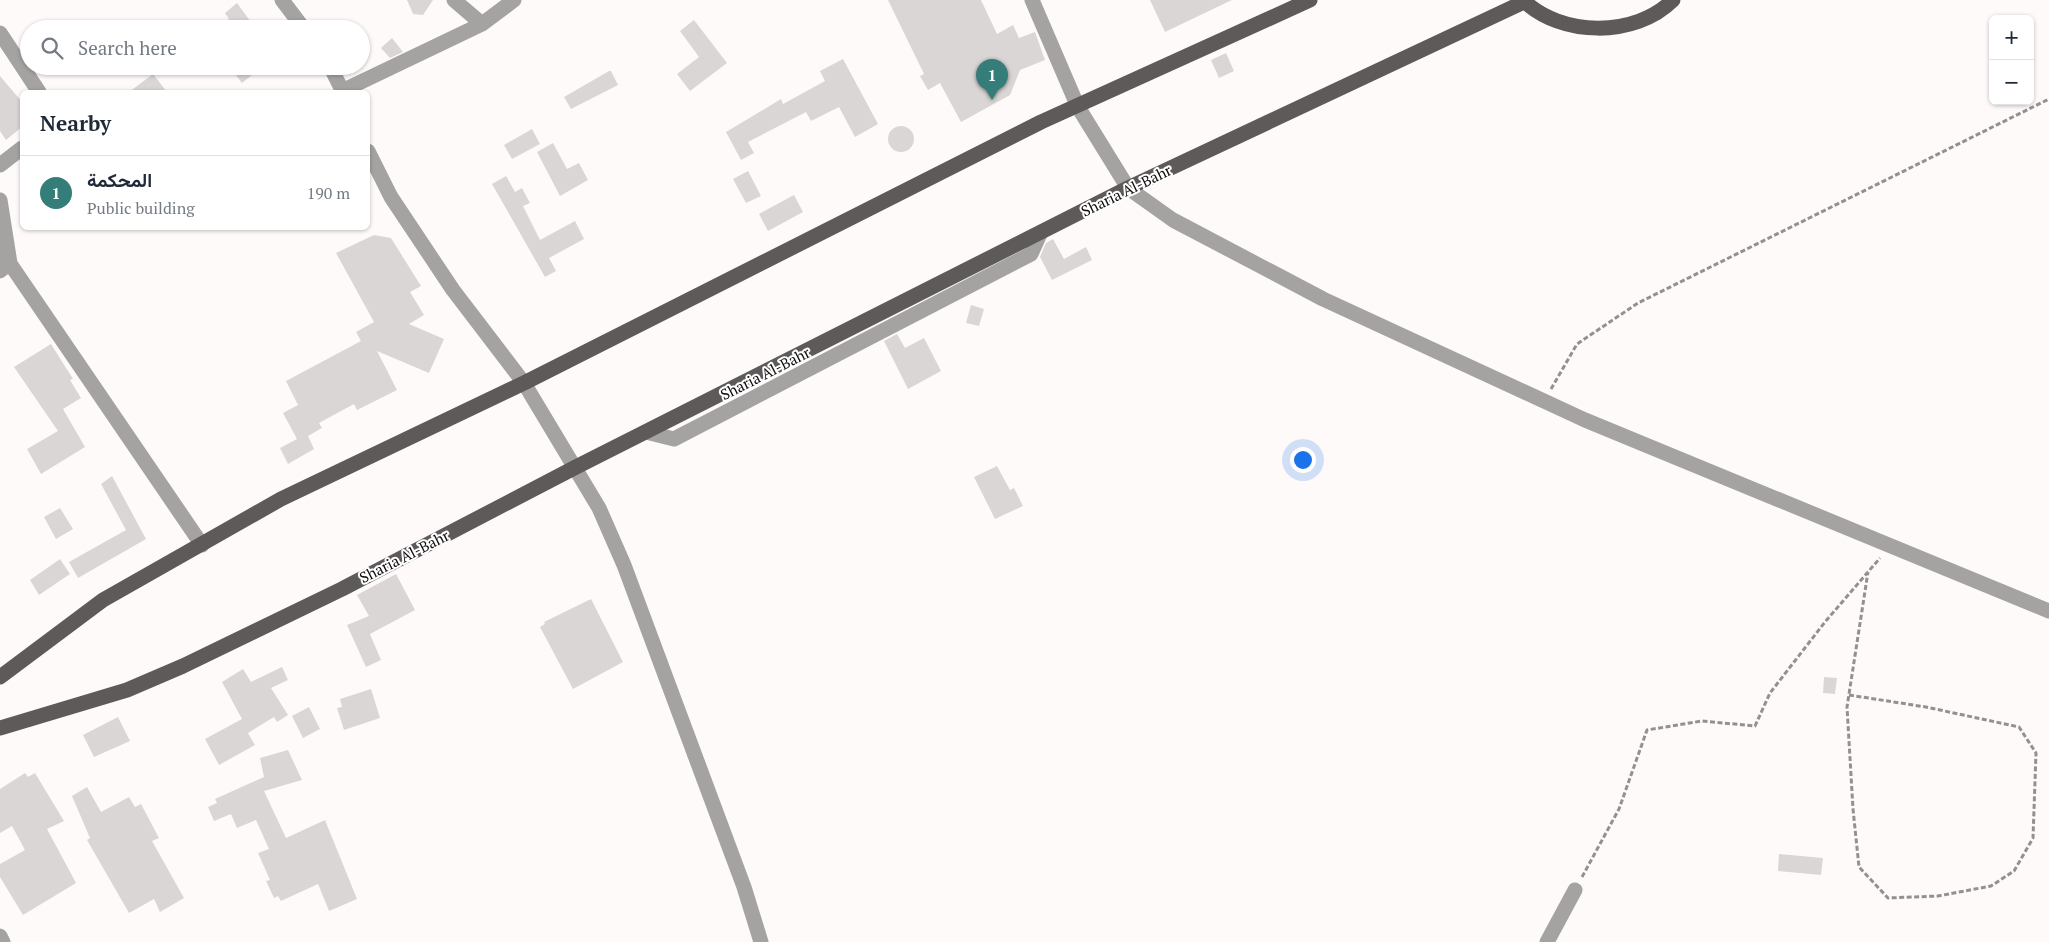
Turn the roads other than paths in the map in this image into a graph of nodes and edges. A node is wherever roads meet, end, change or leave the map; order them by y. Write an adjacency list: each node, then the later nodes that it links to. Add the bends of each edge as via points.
1 (282, 0): 8 (street)
2 (454, 0): 9 (street)
3 (514, 0): 9 (street)
4 (1032, 0): 17 (street)
5 (1310, 0): 17 (main road)
6 (1673, 0): 7 (main road, via 1631,24 1594,29 1557,21)
7 (1524, 1): 21 (main road, Sharia Al-Bahr)
8 (297, 20)
9 (482, 24): 16 (street)
10 (0, 33): 11 (street)
11 (20, 63)
12 (28, 75): 14 (street)
13 (334, 75): 15 (street)
14 (38, 90)
15 (342, 90)
16 (347, 90)
17 (1078, 107): 21 (street); 25 (main road, via 1041,122)
18 (20, 150): 20 (street)
19 (370, 155): 25 (street, via 391,198 453,290)
20 (0, 165)
21 (1128, 188): 26 (main road, Sharia Al-Bahr); 28 (street, via 1173,220 1323,299 1544,401)
22 (0, 200): 24 (street)
23 (0, 249): 24 (street)
24 (5, 267): 27 (street)
25 (524, 383): 26 (street); 27 (main road, via 281,499)
26 (576, 467): 30 (main road, Sharia Al-Bahr, via 342,589 183,666 127,690); 34 (street, via 599,508 624,565 744,887)
27 (202, 545): 29 (main road, via 103,600)
28 (2049, 611)
29 (0, 677)
30 (0, 728)
31 (1575, 890): 35 (street)
32 (0, 936): 33 (street)
33 (4, 942)
34 (761, 942)
35 (1547, 942)

